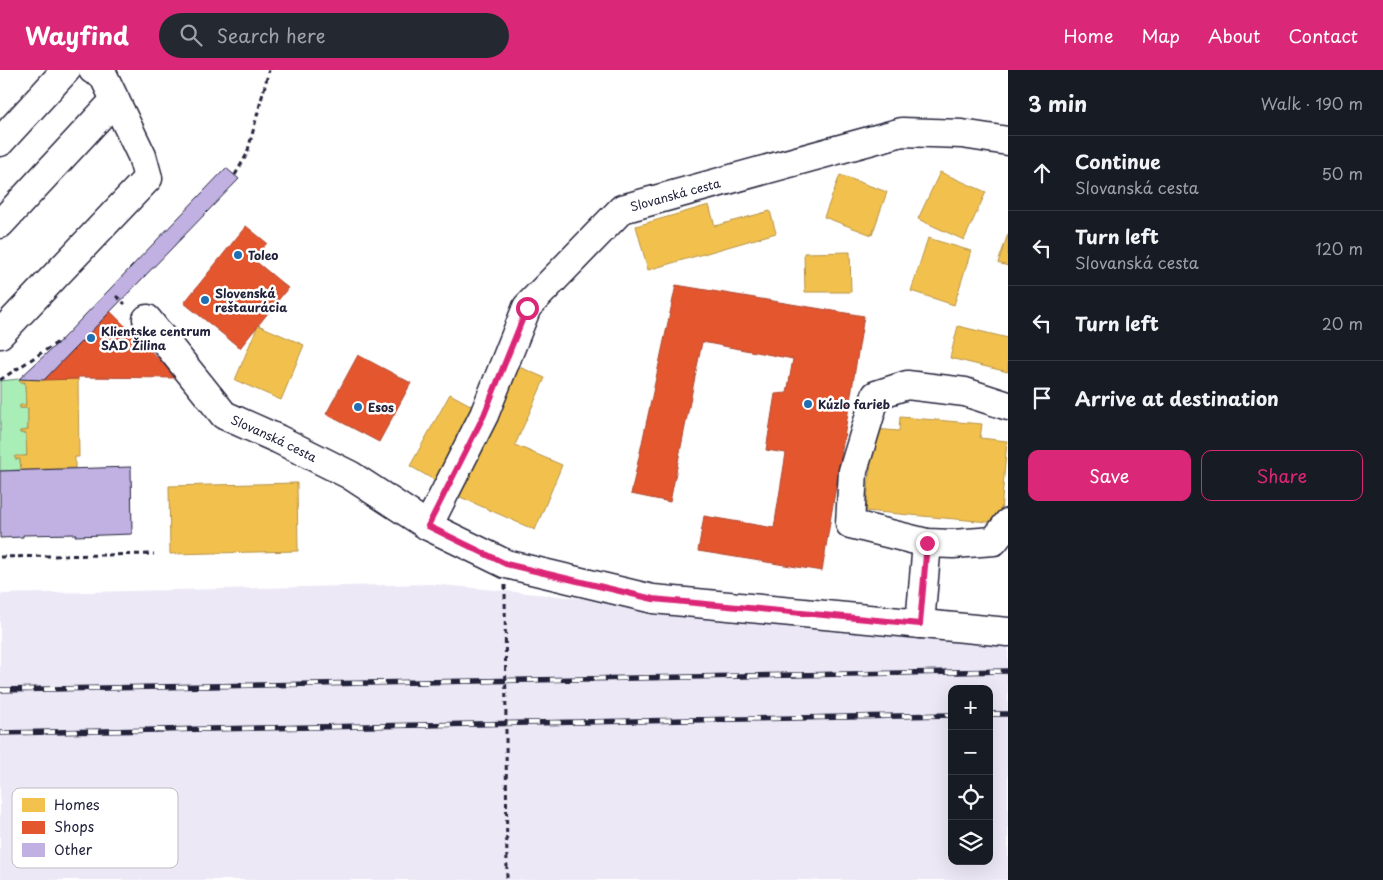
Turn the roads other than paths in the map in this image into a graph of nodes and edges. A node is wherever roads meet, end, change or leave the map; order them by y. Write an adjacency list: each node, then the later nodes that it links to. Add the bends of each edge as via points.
1 (66, 70): 5 (street)
2 (93, 70): 3 (street, via 103,75)
3 (115, 100): 6 (street); 8 (street, via 142,156 148,178)
4 (1008, 141): 11 (street, Slovanská cesta, via 962,134 902,132 622,209 527,308 484,415)
5 (0, 142)
6 (0, 224)
7 (147, 319): 11 (street, Slovanská cesta, via 224,415 350,475)
8 (0, 334)
9 (1008, 406): 12 (street, via 965,392 907,385 876,395 853,471 850,524)
10 (1008, 523): 12 (street, via 994,541)
11 (428, 526): 13 (street, Slovanská cesta, via 506,564 653,599)
12 (927, 543): 13 (street)
13 (920, 624): 14 (street, Slovanská cesta)
14 (1008, 632)

